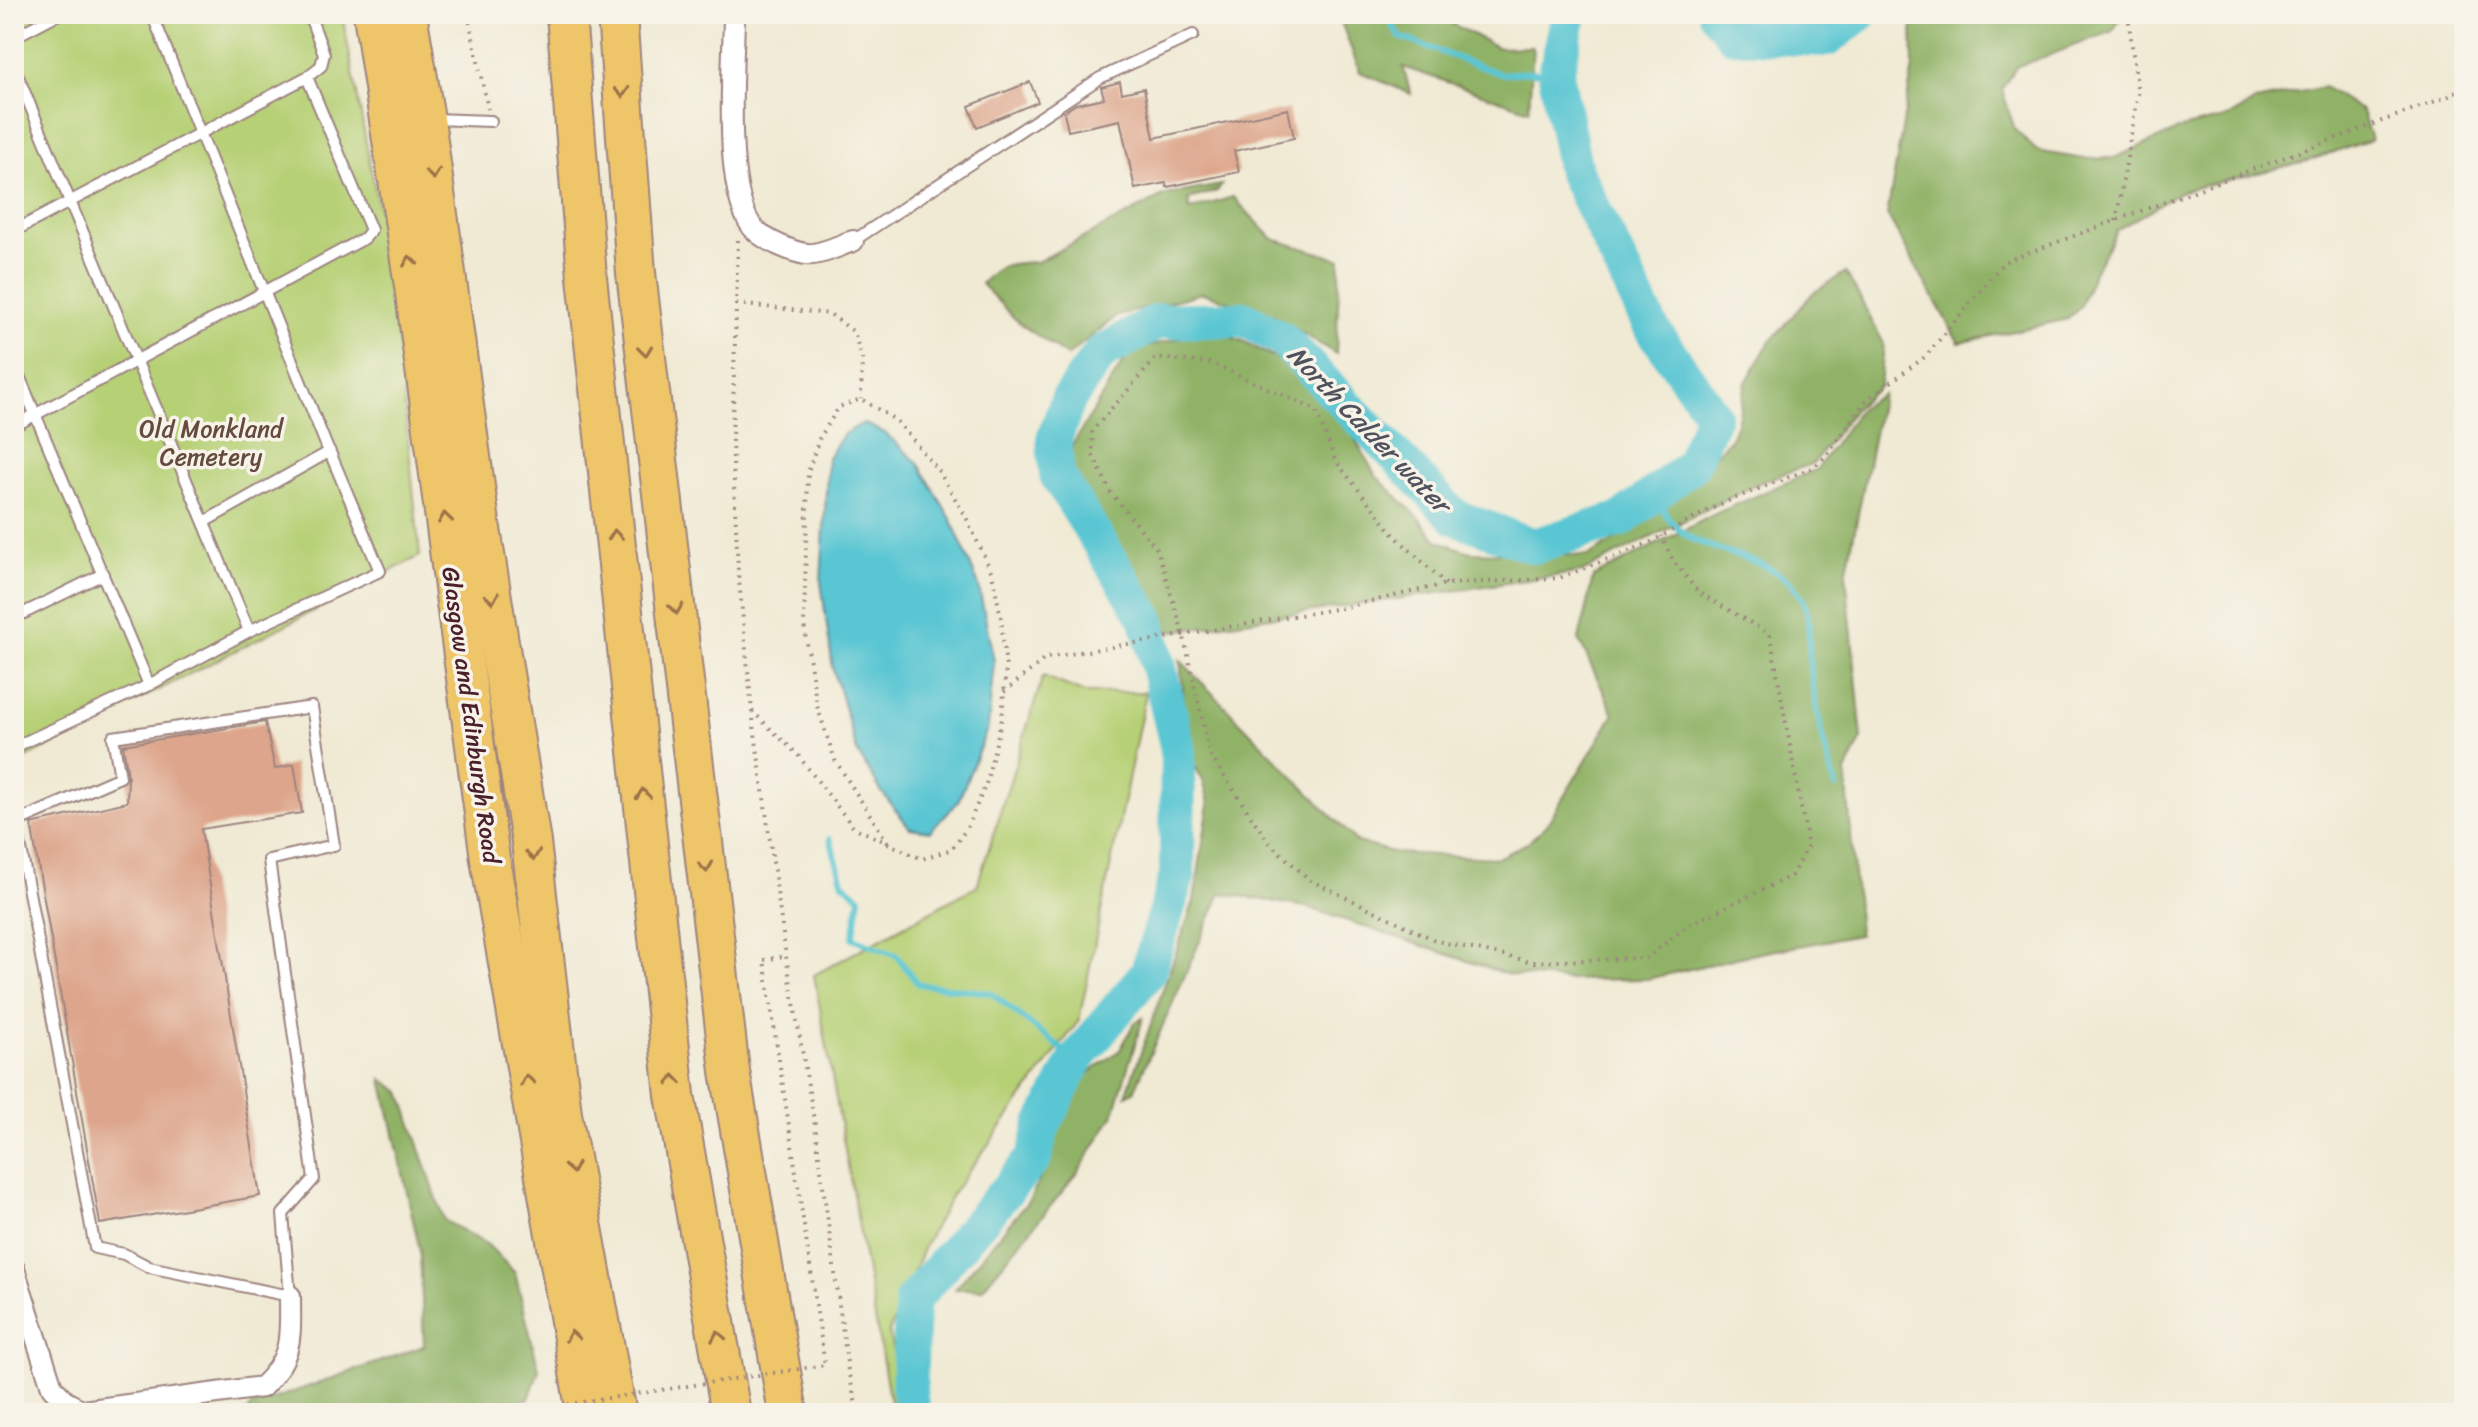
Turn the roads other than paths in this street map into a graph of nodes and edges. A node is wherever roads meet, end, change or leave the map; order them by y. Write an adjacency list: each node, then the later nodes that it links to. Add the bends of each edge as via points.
1 (58, 14): 10 (lane)
2 (152, 14): 15 (lane)
3 (309, 14): 12 (lane, via 324,54 321,66)
4 (373, 14): 33 (highway, Glasgow and Edinburgh Road, one-way to 4, via 490,859)
5 (407, 14): 13 (highway, Glasgow and Edinburgh Road)
6 (566, 14): 35 (highway, one-way to 6, via 675,1095 587,277)
7 (617, 14): 36 (highway, one-way to 36, via 636,273 730,1071)
8 (734, 14): 18 (street, via 733,167 739,202 755,231 785,247 809,255)
9 (1193, 35): 18 (lane, via 1100,78)
10 (14, 37)
11 (14, 67): 16 (lane)
12 (307, 77): 15 (lane); 19 (lane, via 371,230)
13 (425, 119): 14 (lane); 34 (highway, Glasgow and Edinburgh Road, one-way to 34, via 480,523 531,842 562,1114)
14 (491, 121)
15 (199, 133): 16 (lane); 19 (lane)
16 (68, 201): 17 (lane); 20 (lane)
17 (14, 231)
18 (853, 241)
19 (264, 291): 20 (lane); 24 (lane)
20 (136, 361): 22 (lane); 25 (lane)
21 (14, 364): 22 (lane)
22 (35, 414): 23 (lane); 26 (lane)
23 (14, 426)
24 (329, 450): 25 (lane); 28 (lane, via 380,571)
25 (204, 522): 28 (lane)
26 (103, 574): 27 (lane); 29 (lane)
27 (14, 618)
28 (249, 631): 29 (lane)
29 (149, 685): 30 (lane)
30 (14, 747)
31 (14, 1269): 32 (street, via 52,1387 83,1411 262,1387 280,1370 290,1343)
32 (290, 1296): 32 (lane, via 149,1267 95,1248 16,822 120,777 113,737 312,707 334,845 269,860 314,1179 283,1214)
33 (586, 1413)
34 (617, 1413)
35 (731, 1413)
36 (788, 1413)

